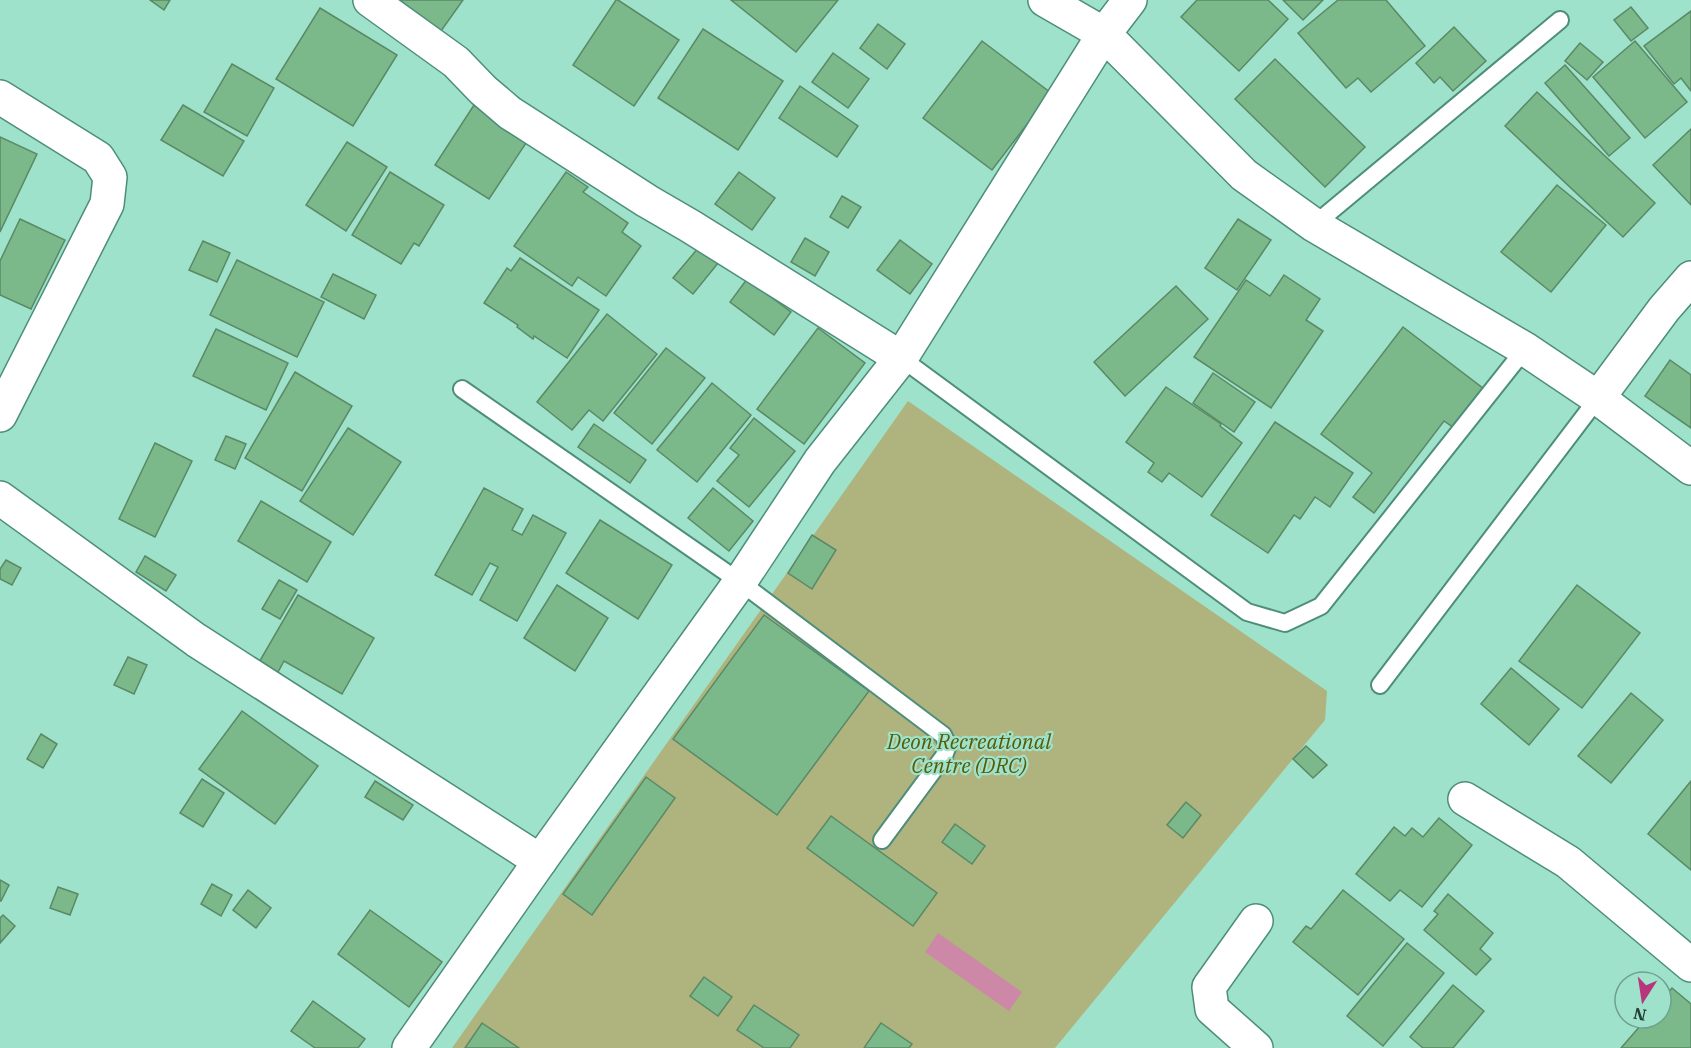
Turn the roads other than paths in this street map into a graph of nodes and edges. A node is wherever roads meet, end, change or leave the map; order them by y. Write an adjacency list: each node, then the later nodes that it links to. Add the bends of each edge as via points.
1 (370, 0): 10 (street, via 456,62 510,113)
2 (1045, 0): 5 (street)
3 (1130, 0): 5 (street)
4 (1560, 20): 7 (lane)
5 (1104, 34): 7 (street, via 1244,175); 10 (street)
6 (0, 97): 13 (street, via 98,158 110,177 107,204)
7 (1314, 225): 9 (street)
8 (1691, 278): 12 (street)
9 (1524, 349): 10 (lane, via 1321,606 1285,623 1247,612); 12 (street)
10 (901, 358): 16 (street, via 820,461)
11 (462, 389): 16 (lane)
12 (1598, 398): 14 (street); 17 (lane)
13 (0, 415)
14 (1691, 468)
15 (0, 498): 20 (street, via 196,640)
16 (740, 582): 19 (lane, via 943,735 948,745 944,756); 20 (street)
17 (1380, 685)
18 (1465, 799): 22 (street, via 1568,862)
19 (882, 840)
20 (540, 861): 23 (street)
21 (1256, 921): 24 (street, via 1209,987 1212,1010)
22 (1691, 965)
23 (409, 1048)
24 (1256, 1048)

